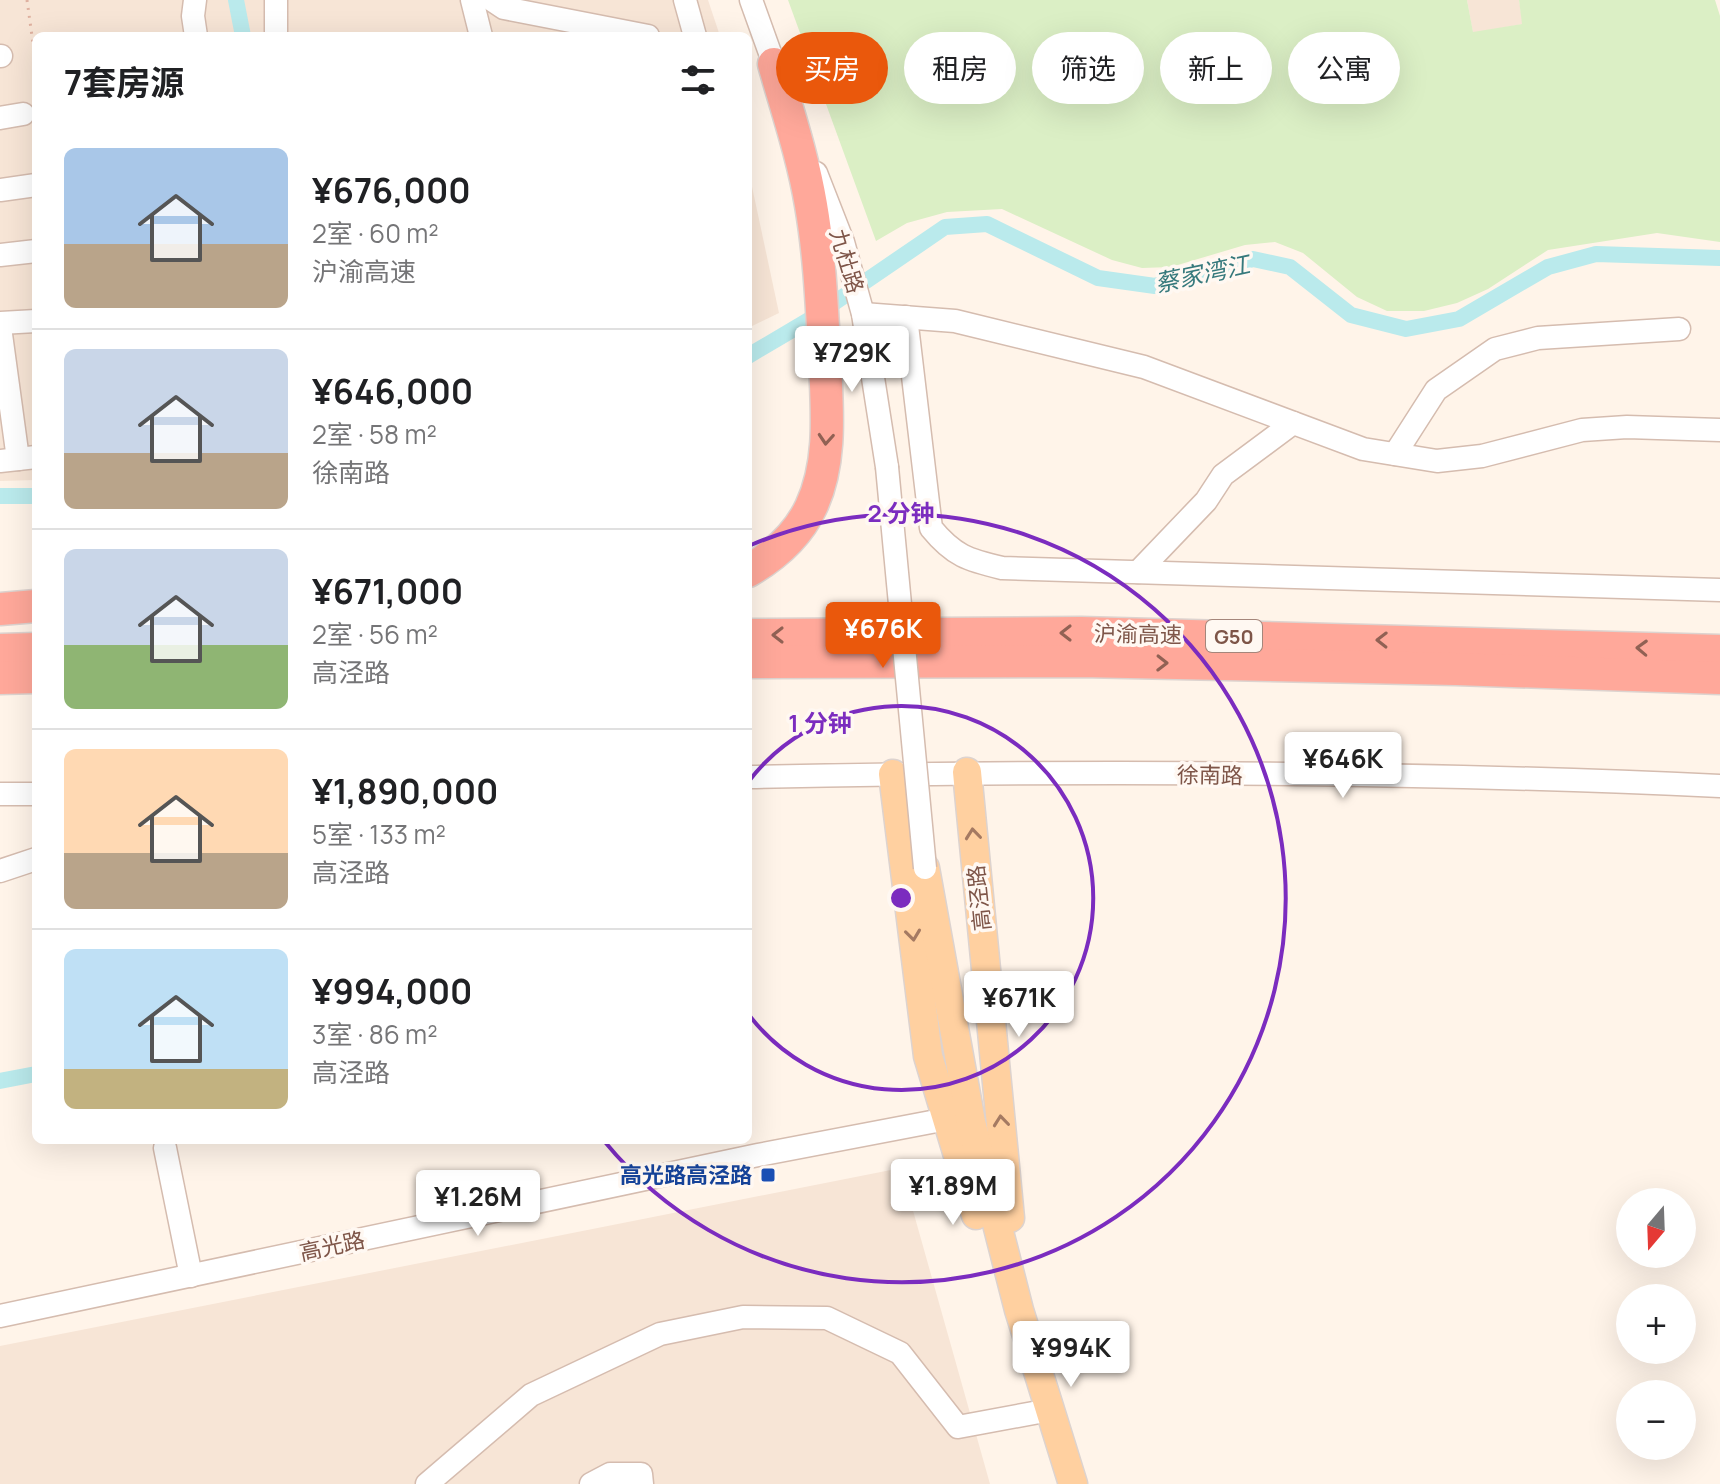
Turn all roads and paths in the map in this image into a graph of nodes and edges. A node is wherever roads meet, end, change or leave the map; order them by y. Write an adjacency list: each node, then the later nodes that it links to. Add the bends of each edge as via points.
1 (27, 0): 13 (path)
2 (195, 0): 8 (street)
3 (276, 0): 9 (street)
4 (472, 0): 10 (street)
5 (492, 0): 11 (street, via 504,8)
6 (685, 0): 12 (street)
7 (751, 0): 14 (street, 九杜路)
8 (195, 32)
9 (276, 32)
10 (480, 32)
11 (627, 32)
12 (694, 32)
13 (32, 36)
14 (774, 64): 21 (street, 九杜路, via 843,242); 30 (highway, one-way to 30, via 811,202 827,436 811,508 791,537)
15 (23, 114): 16 (street)
16 (0, 118)
17 (32, 186): 18 (street)
18 (0, 190)
19 (32, 251): 20 (street)
20 (0, 255)
21 (863, 314): 22 (street); 50 (street, 九杜路, bridge, via 887,467)
22 (906, 317): 26 (street, via 955,321 1144,367); 31 (street, via 931,528 946,547 967,560 1002,568)
23 (32, 321): 24 (street)
24 (0, 325): 29 (street)
25 (1679, 329): 28 (street, via 1538,338 1495,349 1436,390)
26 (1293, 423): 28 (street, via 1363,449); 31 (street, via 1223,475 1206,501)
27 (1720, 430): 28 (street, via 1582,430 1482,456 1437,461)
28 (1395, 454)
29 (18, 459)
30 (752, 569)
31 (1138, 572): 32 (street)
32 (1720, 590)
33 (32, 606): 34 (highway)
34 (0, 609)
35 (752, 635): 38 (highway, 沪渝高速 / G50, one-way to 35, via 1081,633)
36 (32, 647): 37 (highway)
37 (0, 648)
38 (1720, 651)
39 (752, 662): 42 (highway, 沪渝高速 / G50, one-way to 42, via 1081,661)
40 (32, 677): 41 (highway)
41 (0, 678)
42 (1720, 681)
43 (967, 772): 44 (street, 徐南路); 46 (street, 徐南路, via 1564,779); 55 (main road, 高泾路, one-way to 43)
44 (893, 774): 45 (street, 徐南路); 52 (main road, 高泾路, one-way to 52, via 928,1056)
45 (752, 777)
46 (1720, 786)
47 (0, 794): 48 (street)
48 (32, 794)
49 (32, 860): 51 (street)
50 (925, 868): 55 (main road, 高泾路, via 971,1122)
51 (0, 871)
52 (947, 1119): 54 (street, 高光路); 55 (main road, 高泾路, via 986,1245)
53 (165, 1148): 54 (street)
54 (191, 1276): 56 (street, 高光路)
55 (1019, 1310): 57 (main road, 高泾路)
56 (0, 1316)
57 (1050, 1410): 58 (street, via 958,1427 900,1353 827,1318 743,1317 660,1334 531,1395); 61 (main road, 高泾路)
58 (427, 1484)
59 (591, 1484): 60 (street, via 610,1474 641,1474)
60 (642, 1484)
61 (1073, 1484)

